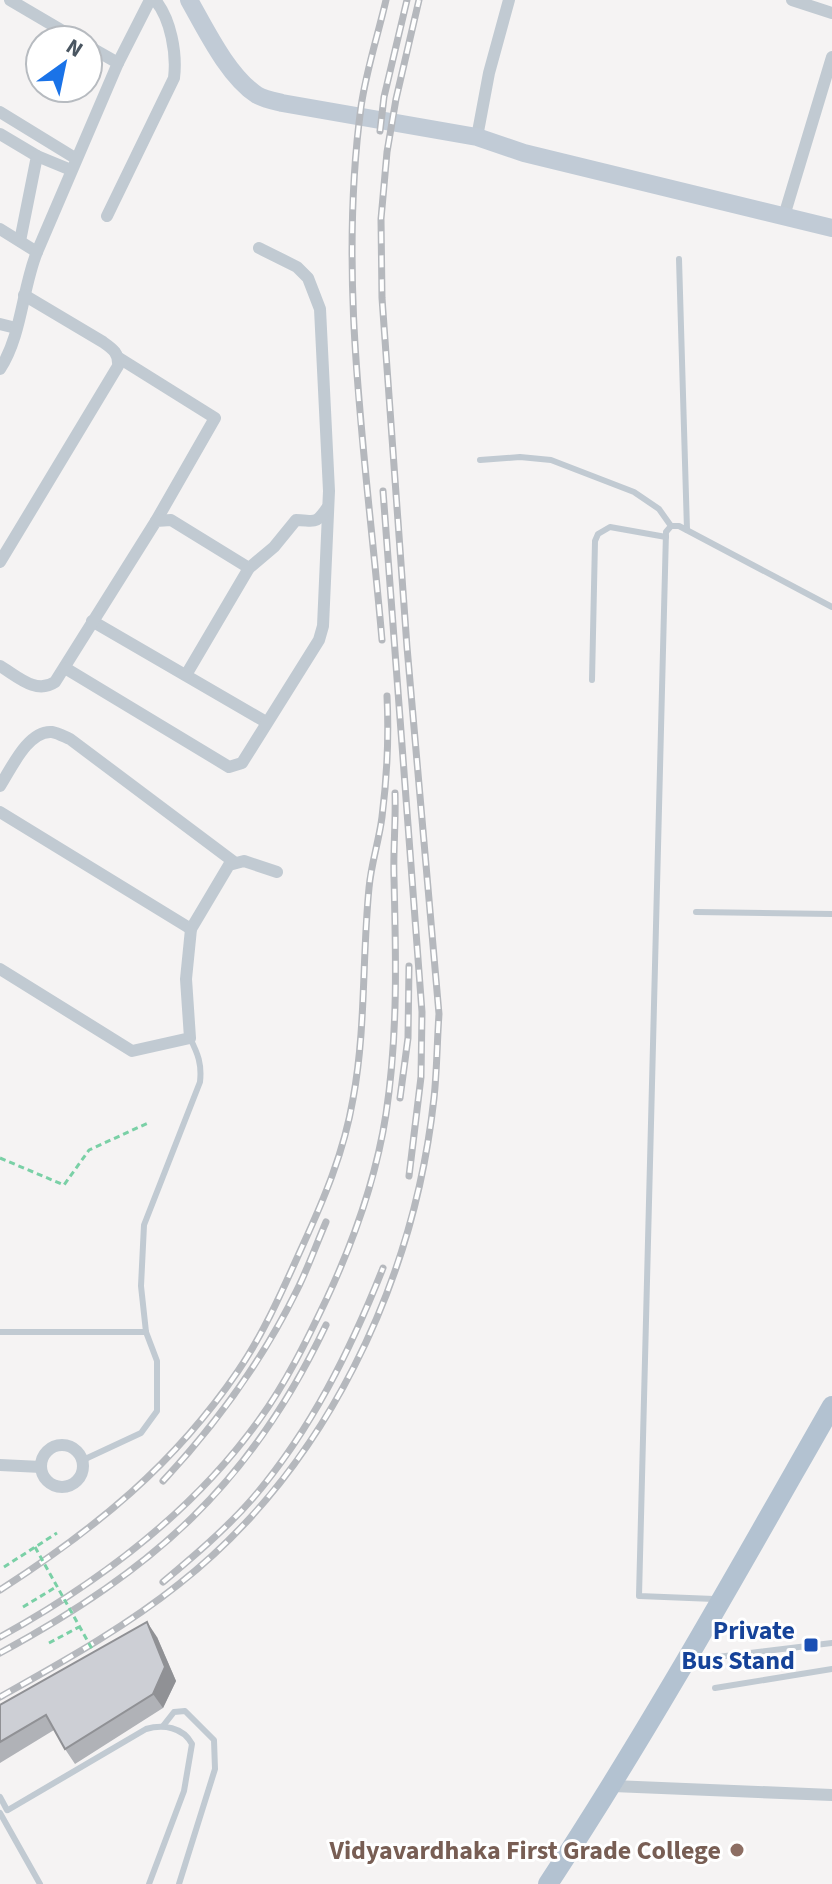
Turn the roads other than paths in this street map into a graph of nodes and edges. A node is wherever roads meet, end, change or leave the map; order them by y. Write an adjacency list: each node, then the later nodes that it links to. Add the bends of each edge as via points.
1 (10, 0): 7 (street)
2 (152, 0): 10 (street); 16 (street, via 169,28 174,78)
3 (189, 0): 13 (street, via 240,79 259,96)
4 (509, 0): 13 (street)
5 (792, 0): 6 (street)
6 (832, 13)
7 (51, 24)
8 (104, 55): 10 (street)
9 (832, 57): 17 (street)
10 (118, 63): 15 (street)
11 (0, 112): 15 (street)
12 (0, 134): 14 (street)
13 (477, 137): 17 (street)
14 (37, 156): 15 (street); 20 (street)
15 (73, 164): 22 (street)
16 (107, 216)
17 (784, 216): 18 (street)
18 (831, 224)
19 (0, 229): 20 (street)
20 (20, 241): 22 (street)
21 (259, 248): 30 (street, via 308,278 320,309)
22 (37, 252): 24 (street)
23 (679, 259): 33 (lane)
24 (24, 295): 26 (street); 27 (street, via 114,349)
25 (0, 324): 26 (street)
26 (16, 328): 28 (street)
27 (119, 358): 31 (street, via 215,418); 35 (street)
28 (0, 369)
29 (480, 460): 32 (lane, via 551,460 634,492 659,509)
30 (329, 505): 36 (street, via 313,523 296,520); 43 (street, via 319,640)
31 (156, 521): 36 (street, via 171,520); 38 (street)
32 (671, 526): 33 (lane); 34 (lane)
33 (687, 530): 37 (lane)
34 (666, 537): 42 (lane, via 610,527 598,534); 59 (lane, via 639,1596)
35 (0, 562)
36 (249, 568): 41 (street)
37 (832, 607)
38 (92, 621): 40 (street); 41 (street)
39 (0, 666): 40 (street, via 36,687 47,687)
40 (65, 668): 43 (street, via 229,767 242,763)
41 (186, 675): 43 (street)
42 (592, 680)
43 (266, 722)
44 (0, 786): 46 (street, via 28,745 53,732 70,739)
45 (0, 812): 50 (street)
46 (234, 862): 47 (street); 50 (street)
47 (277, 872)
48 (696, 912): 49 (lane)
49 (832, 914)
50 (191, 929): 52 (street, via 186,979)
51 (0, 969): 52 (street, via 132,1051)
52 (190, 1038): 54 (lane, via 202,1068 200,1082 144,1225 141,1286)
53 (0, 1332): 54 (lane)
54 (146, 1332): 56 (lane, via 157,1361 157,1411 141,1433)
55 (832, 1406): 59 (main road)
56 (83, 1460): 58 (street, via 70,1446 56,1446 45,1454); 58 (street, via 82,1475 66,1487 52,1485)
57 (0, 1465): 58 (street)
58 (41, 1467)
59 (722, 1600): 61 (main road)
60 (832, 1643): 61 (lane)
61 (687, 1661): 65 (main road)
62 (832, 1669): 63 (lane)
63 (715, 1688)
64 (163, 1726): 68 (lane, via 146,1729); 70 (lane, via 184,1733 192,1744 184,1791); 71 (lane, via 174,1712 185,1711 214,1740 215,1769)
65 (613, 1786): 66 (street); 72 (main road)
66 (832, 1795)
67 (0, 1797): 68 (lane)
68 (3, 1812): 69 (lane)
69 (40, 1884)
70 (149, 1884)
71 (179, 1884)
72 (548, 1884)

